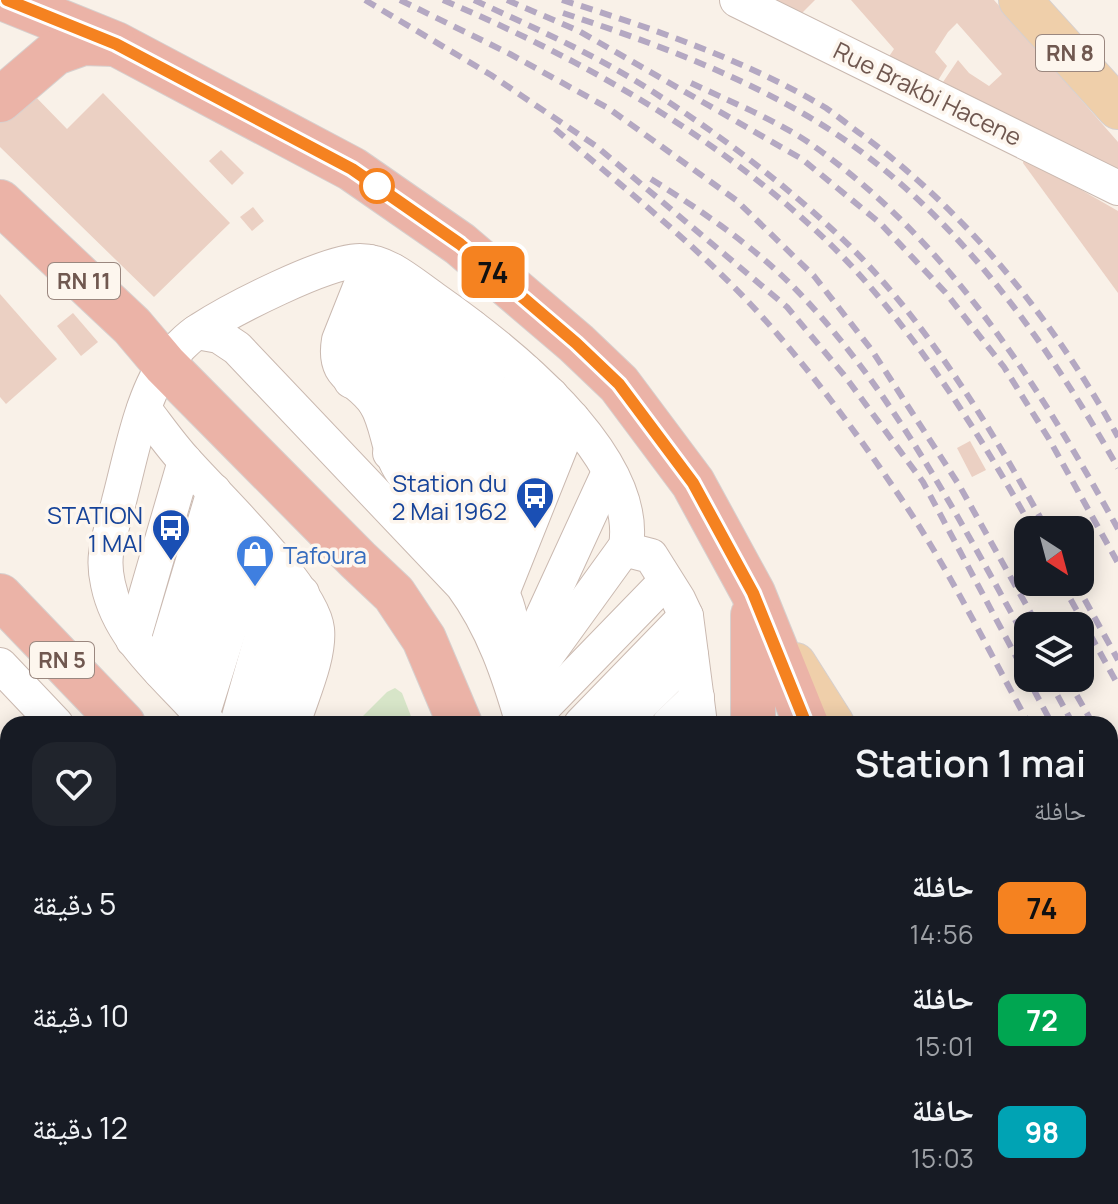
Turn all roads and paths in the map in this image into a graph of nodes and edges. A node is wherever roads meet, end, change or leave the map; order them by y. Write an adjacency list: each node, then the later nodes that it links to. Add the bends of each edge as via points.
1 (7, 0): 4 (highway)
2 (737, 0): 7 (street, Rue Brakbi Hacene)
3 (1020, 0): 6 (main road, RN 8)
4 (116, 44): 5 (highway, via 83,43 55,53); 30 (highway, via 352,169 460,244 576,343 619,384 693,483)
5 (0, 100)
6 (1118, 108)
7 (1118, 188)
8 (0, 202): 12 (highway, RN 11, via 132,326)
9 (421, 292): 10 (street, via 359,261 322,270 267,294); 11 (street); 14 (street); 14 (street, via 351,381); 17 (street); 20 (street)
10 (197, 332): 12 (street); 36 (street, via 219,336 237,348 462,585 480,609)
11 (498, 348): 13 (street); 22 (street)
12 (165, 365): 16 (street); 44 (highway, RN 11, via 394,594 424,639)
13 (525, 371): 15 (street); 24 (street)
14 (376, 404): 17 (street)
15 (562, 406): 18 (street); 26 (street); 29 (street)
16 (144, 409): 19 (street); 33 (street, via 105,555 108,585)
17 (390, 453): 20 (street)
18 (602, 460): 25 (street, via 628,519); 36 (street)
19 (185, 461): 21 (street); 33 (street)
20 (412, 483): 22 (street)
21 (214, 491): 23 (street); 37 (street)
22 (435, 510): 24 (street)
23 (247, 529): 27 (street); 37 (street)
24 (458, 537): 26 (street)
25 (624, 549): 28 (street, via 651,556); 36 (street)
26 (481, 564): 29 (street)
27 (292, 581): 41 (street); 42 (street); 43 (street, via 314,614 317,646)
28 (665, 582): 32 (street); 36 (street)
29 (502, 593): 36 (street, via 513,633)
30 (753, 593): 47 (highway); 48 (highway); 49 (main road)
31 (0, 596): 40 (highway, RN 5)
32 (686, 616): 34 (street); 45 (street)
33 (133, 640): 37 (street)
34 (691, 655): 38 (street); 46 (street)
35 (0, 665): 39 (street)
36 (519, 696)
37 (188, 701)
38 (699, 710)
39 (48, 716)
40 (115, 716)
41 (240, 716)
42 (266, 716)
43 (295, 716)
44 (457, 716)
45 (589, 716)
46 (629, 716)
47 (753, 716)
48 (803, 716)
49 (828, 716)

